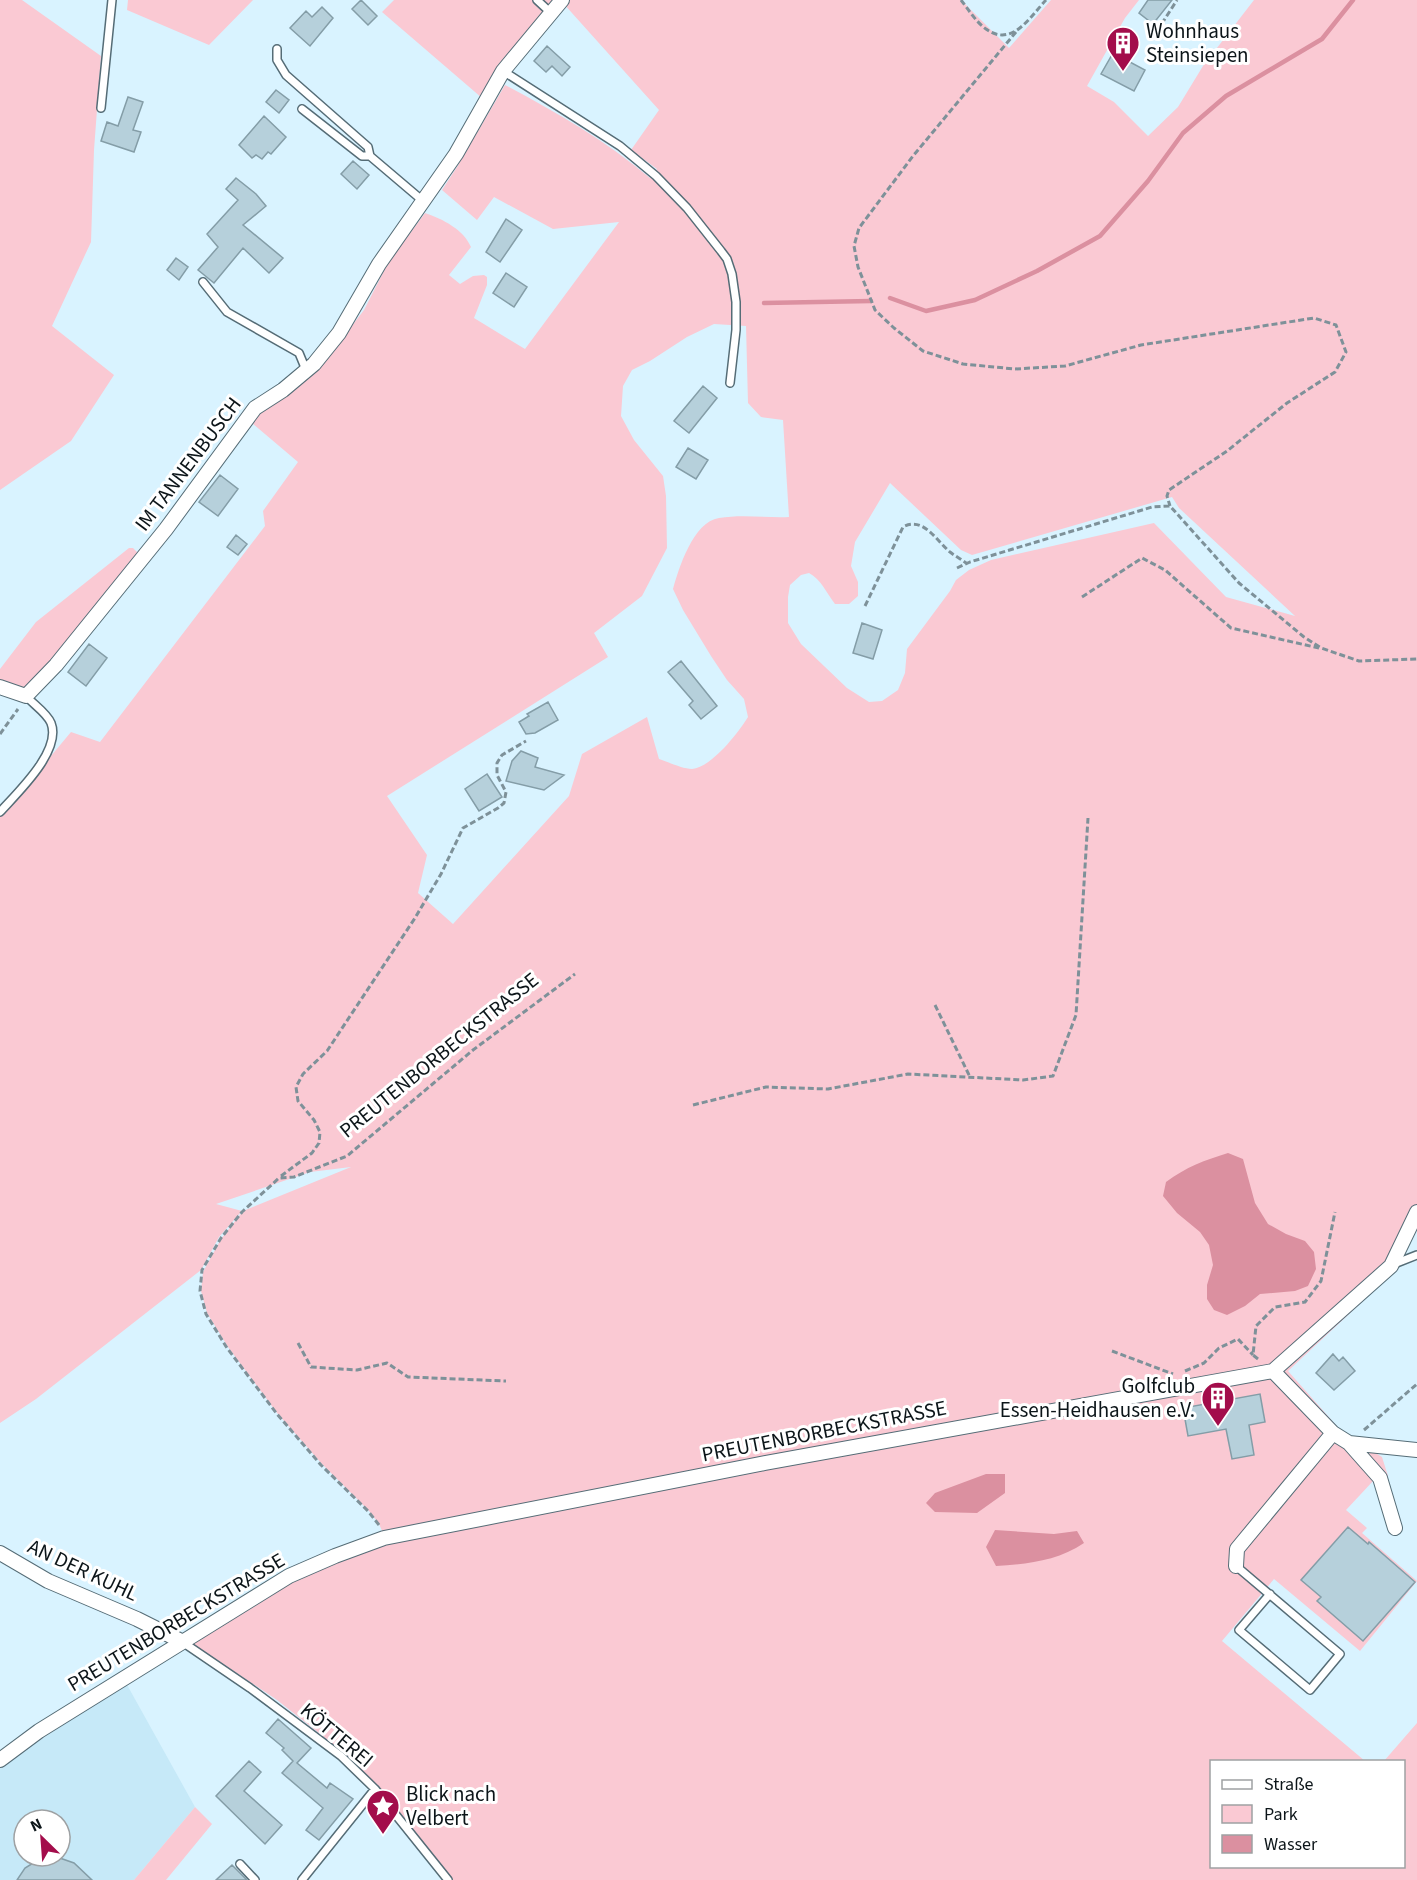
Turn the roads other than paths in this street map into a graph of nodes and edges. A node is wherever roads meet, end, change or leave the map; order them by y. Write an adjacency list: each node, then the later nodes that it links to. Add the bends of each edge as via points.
1 (112, 0): 7 (lane)
2 (537, 0): 4 (lane)
3 (562, 0): 4 (street, IM TANNENBUSCH)
4 (551, 13): 6 (street, IM TANNENBUSCH)
5 (277, 49): 9 (lane, via 277,60 286,75 368,147)
6 (503, 71): 10 (street, IM TANNENBUSCH); 13 (lane, via 629,153 657,176 721,250 732,274 736,302)
7 (100, 108)
8 (302, 109): 9 (lane, via 362,156)
9 (370, 156): 10 (lane)
10 (424, 202): 12 (street, IM TANNENBUSCH, via 380,264 339,333)
11 (203, 282): 12 (lane, via 227,312 299,353)
12 (306, 370): 15 (street, IM TANNENBUSCH, via 255,408 166,529 56,665)
13 (730, 382)
14 (0, 687): 15 (street)
15 (26, 696): 16 (lane, via 50,722 53,736 43,762)
16 (0, 812)
17 (1417, 1212): 19 (street)
18 (1417, 1255): 19 (lane)
19 (1391, 1266): 20 (street)
20 (1274, 1371): 21 (street); 28 (street, PREUTENBORBECKSTRASSE, via 777,1461 384,1538 289,1576)
21 (1333, 1433): 22 (street); 26 (street, via 1237,1549)
22 (1349, 1443): 23 (street); 24 (street, via 1380,1478)
23 (1417, 1450)
24 (1395, 1528)
25 (0, 1553): 28 (street, AN DER KUHL, via 48,1581)
26 (1236, 1566): 27 (lane)
27 (1270, 1594): 27 (lane, via 1340,1653 1310,1690 1239,1630)
28 (181, 1641): 29 (street, PREUTENBORBECKSTRASSE); 30 (lane, KÖTTEREI, via 341,1756)
29 (0, 1760)
30 (375, 1790): 33 (lane); 34 (lane, KÖTTEREI)
31 (240, 1864): 32 (lane)
32 (255, 1880)
33 (302, 1880)
34 (448, 1880)

